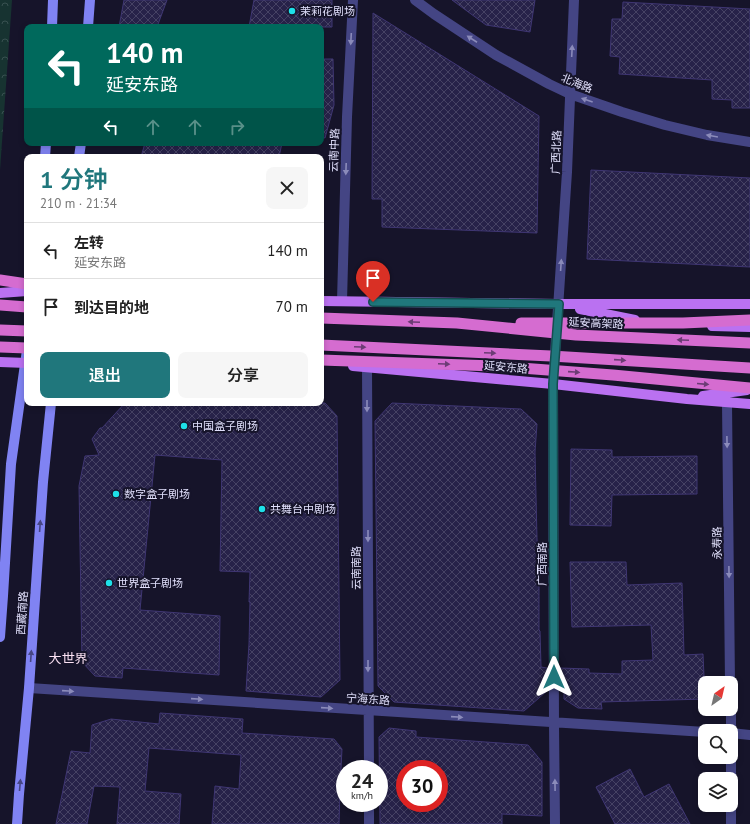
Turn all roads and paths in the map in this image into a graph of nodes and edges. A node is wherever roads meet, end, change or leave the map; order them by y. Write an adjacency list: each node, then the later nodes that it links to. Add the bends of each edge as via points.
1 (53, 0): 6 (main road)
2 (90, 0): 7 (main road)
3 (352, 0): 17 (street, 云南中路, one-way to 17)
4 (415, 0): 8 (street, 北海路, one-way to 4, via 496,55)
5 (574, 0): 8 (street, 广西北路, one-way to 5)
6 (52, 24)
7 (88, 24)
8 (570, 94): 9 (street, 北海路, one-way to 8, via 665,125); 18 (street, 广西北路, one-way to 8)
9 (750, 142)
10 (0, 276): 12 (main road)
11 (0, 280): 13 (highway)
12 (24, 282)
13 (24, 283)
14 (24, 291): 15 (main road)
15 (0, 293)
16 (324, 301): 17 (main road)
17 (342, 301): 18 (main road)
18 (559, 304): 19 (main road); 25 (main road, via 662,326); 39 (street, 广西南路)
19 (750, 304)
20 (0, 305): 21 (highway, bridge)
21 (24, 306)
22 (324, 318): 24 (highway, 延安高架路, one-way to 22, bridge)
23 (750, 320): 24 (highway, bridge, via 675,323)
24 (457, 323): 28 (highway, 延安高架路, one-way to 24, bridge, via 576,335)
25 (750, 327)
26 (0, 330): 27 (highway, bridge)
27 (24, 332)
28 (750, 343)
29 (324, 345): 37 (highway, one-way to 37, bridge)
30 (0, 347): 31 (highway, bridge)
31 (24, 349)
32 (324, 360): 40 (highway, one-way to 40, bridge, via 494,366)
33 (0, 362): 34 (main road)
34 (24, 363)
35 (324, 364): 36 (main road, 延安东路)
36 (367, 367): 39 (main road, 延安东路); 48 (street, 云南南路, one-way to 48)
37 (750, 368)
38 (24, 376): 45 (main road, 西藏南路, via 11,464)
39 (553, 384): 41 (main road, 延安东路); 49 (street, 广西南路)
40 (750, 389): 41 (main road, 延安东路)
41 (688, 399): 42 (main road, 延安东路)
42 (726, 403): 43 (main road, 延安东路); 46 (street, 永寿路, one-way to 46)
43 (750, 404)
44 (51, 406): 47 (main road, 西藏南路, one-way to 44)
45 (0, 637)
46 (730, 676)
47 (29, 688): 48 (street, 宁海东路, one-way to 48); 56 (main road, 西藏南路, one-way to 47)
48 (368, 711): 49 (street, 宁海东路, one-way to 49); 53 (street, 云南南路)
49 (554, 724): 50 (street, 宁海东路); 58 (street, 广西南路, one-way to 49)
50 (698, 732)
51 (738, 733): 52 (street)
52 (750, 735)
53 (368, 760)
54 (731, 764): 59 (street)
55 (368, 812): 57 (street)
56 (17, 824)
57 (368, 824)
58 (555, 824)
59 (731, 824)

